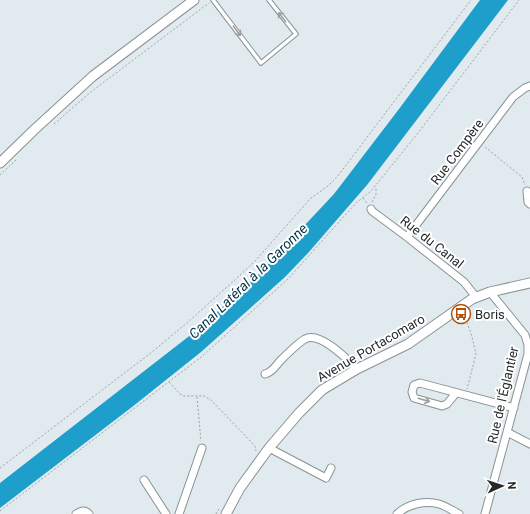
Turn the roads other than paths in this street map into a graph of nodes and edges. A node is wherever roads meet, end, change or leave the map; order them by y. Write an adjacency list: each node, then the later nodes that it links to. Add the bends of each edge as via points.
1 (194, 0): 5 (street, via 94,76)
2 (213, 0): 3 (lane, one-way to 3, via 261,62 296,34)
3 (269, 0)
4 (530, 86): 9 (street, Rue Compère, via 513,97)
5 (0, 163)
6 (527, 191): 7 (street)
7 (530, 204)
8 (371, 208): 9 (street, Rue du Canal, via 372,212)
9 (407, 237): 12 (street, Rue du Canal, via 464,282)
10 (530, 284): 11 (street, Avenue Portacomaro)
11 (490, 292): 12 (street, Avenue Portacomaro); 13 (street, Rue de l'Églantier, via 525,335)
12 (476, 297): 14 (street, Avenue Portacomaro, via 408,344)
13 (529, 345): 17 (street, Rue de l'Églantier)
14 (357, 369): 15 (street, via 324,341 313,337 305,339 270,373); 21 (street, Avenue Portacomaro, via 322,390)
15 (265, 374)
16 (456, 392): 16 (street, one-way to 16, via 420,383 414,385 412,392 414,398 442,406 447,404); 17 (street)
17 (514, 408): 18 (street, Rue de l'Églantier)
18 (507, 432): 19 (street); 31 (street, Rue de l'Églantier)
19 (530, 444)
20 (202, 448): 27 (street)
21 (269, 448): 22 (street, via 326,478); 28 (street, Avenue Portacomaro, via 240,488)
22 (331, 468)
23 (144, 480): 26 (street)
24 (76, 514): 25 (street, via 86,511)
25 (89, 514)
26 (166, 514)
27 (179, 514)
28 (226, 514)
29 (397, 514): 30 (street, via 409,506 429,502)
30 (459, 514)
31 (485, 514)

